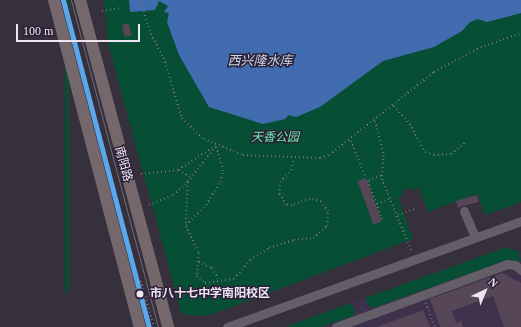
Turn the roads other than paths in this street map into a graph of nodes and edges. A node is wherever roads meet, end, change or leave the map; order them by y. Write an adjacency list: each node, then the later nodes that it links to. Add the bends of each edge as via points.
1 (54, 0): 7 (main road, 南阳路)
2 (80, 0): 8 (main road, 南阳路)
3 (464, 211): 5 (street)
4 (521, 221): 5 (street)
5 (475, 237): 9 (street)
6 (521, 270): 10 (street, via 515,265 507,264)
7 (140, 327)
8 (168, 327)
9 (227, 327)
10 (336, 327)

